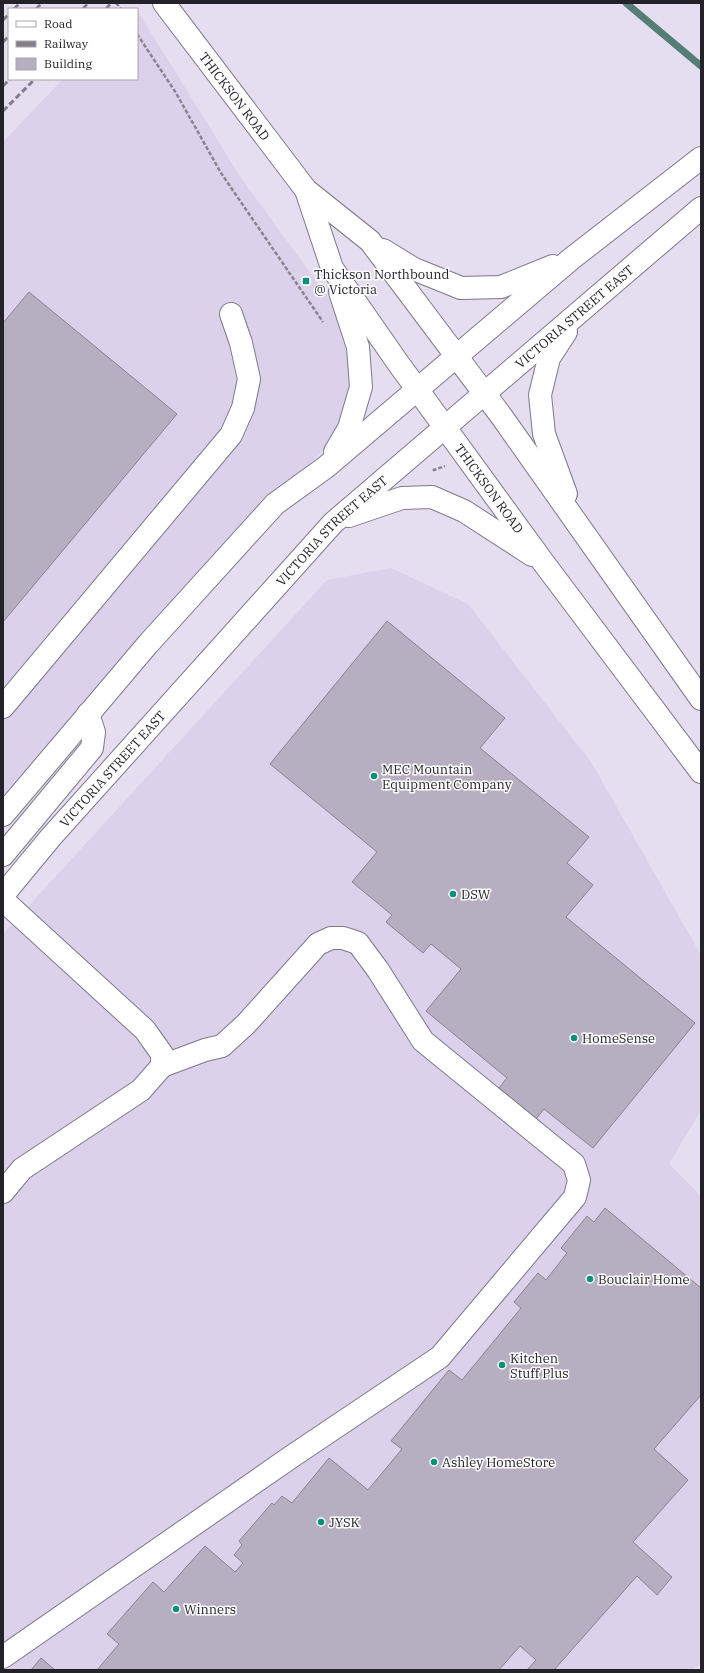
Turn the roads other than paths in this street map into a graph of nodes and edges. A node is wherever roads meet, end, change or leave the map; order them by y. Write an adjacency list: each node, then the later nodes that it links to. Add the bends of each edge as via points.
1 (164, 3): 3 (main road, THICKSON ROAD)
2 (701, 158): 6 (main road)
3 (306, 190): 5 (main road, THICKSON ROAD); 7 (main road, THICKSON ROAD)
4 (701, 208): 8 (main road, VICTORIA STREET EAST)
5 (370, 241): 6 (main road, via 414,269 461,288 501,287); 10 (main road, THICKSON ROAD)
6 (571, 259): 10 (main road)
7 (332, 268): 11 (main road, THICKSON ROAD); 14 (main road, via 358,347 361,387 350,428)
8 (580, 311): 12 (main road, VICTORIA STREET EAST); 15 (main road, via 549,358 540,395 544,434)
9 (231, 314): 19 (main road, via 249,379 243,408 231,434)
10 (457, 356): 11 (main road); 12 (main road, THICKSON ROAD)
11 (418, 389): 13 (main road, THICKSON ROAD); 14 (main road)
12 (485, 393): 13 (main road, VICTORIA STREET EAST); 15 (main road, THICKSON ROAD)
13 (445, 427): 16 (main road, VICTORIA STREET EAST); 17 (main road, THICKSON ROAD)
14 (326, 467): 20 (main road, via 275,504)
15 (576, 521): 18 (main road, THICKSON ROAD)
16 (333, 523): 17 (main road, via 402,498 432,497 464,511); 24 (main road, VICTORIA STREET EAST, via 51,837)
17 (543, 562): 21 (main road, THICKSON ROAD)
18 (701, 699)
19 (3, 707)
20 (88, 714): 22 (main road); 23 (main road, via 94,732 92,748)
21 (701, 772)
22 (3, 815)
23 (3, 855)
24 (3, 895)
25 (3, 900): 26 (main road, via 145,1030 162,1054)
26 (162, 1066): 27 (main road, via 142,1090 22,1169); 28 (main road, via 222,1046 246,1024 318,944 331,938 343,938 358,943 422,1041 574,1164 580,1180 575,1196 440,1357 301,1450)
27 (3, 1192)
28 (3, 1658)

